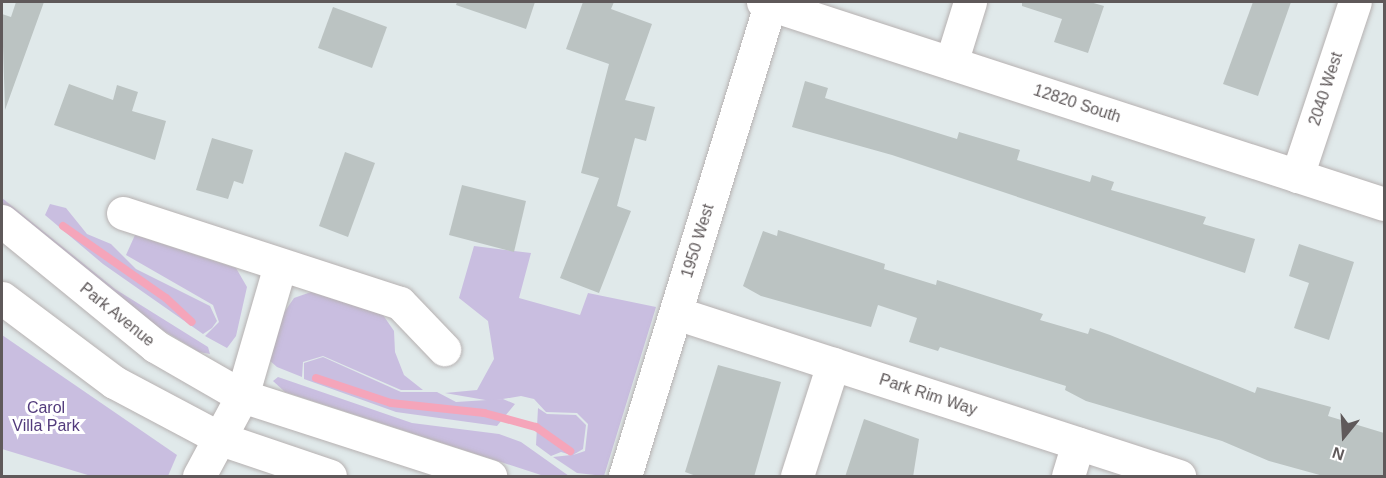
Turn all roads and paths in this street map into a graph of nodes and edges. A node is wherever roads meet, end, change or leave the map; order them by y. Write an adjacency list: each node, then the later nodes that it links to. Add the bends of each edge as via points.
1 (970, 2): 4 (street)
2 (1355, 2): 5 (street, 2040 West)
3 (766, 4): 4 (street, 12820 South); 11 (street, 1950 West)
4 (951, 63): 5 (street, 12820 South)
5 (1297, 176): 6 (street, 12820 South)
6 (1384, 204)
7 (123, 213): 9 (street)
8 (2, 221): 14 (street, Park Avenue, via 155,346)
9 (280, 265): 12 (street, via 400,303); 14 (street)
10 (2, 298): 15 (street, via 114,382)
11 (676, 313): 13 (street, Park Rim Way); 20 (street, 1950 West)
12 (444, 349)
13 (833, 364): 16 (street, Park Rim Way); 21 (street)
14 (242, 396): 15 (street); 19 (street, Park Avenue)
15 (221, 439): 17 (street); 18 (street)
16 (1078, 444): 22 (street); 23 (street, Park Rim Way)
17 (199, 477)
18 (330, 477)
19 (490, 477)
20 (625, 477)
21 (797, 477)
22 (1068, 477)
23 (1179, 477)

